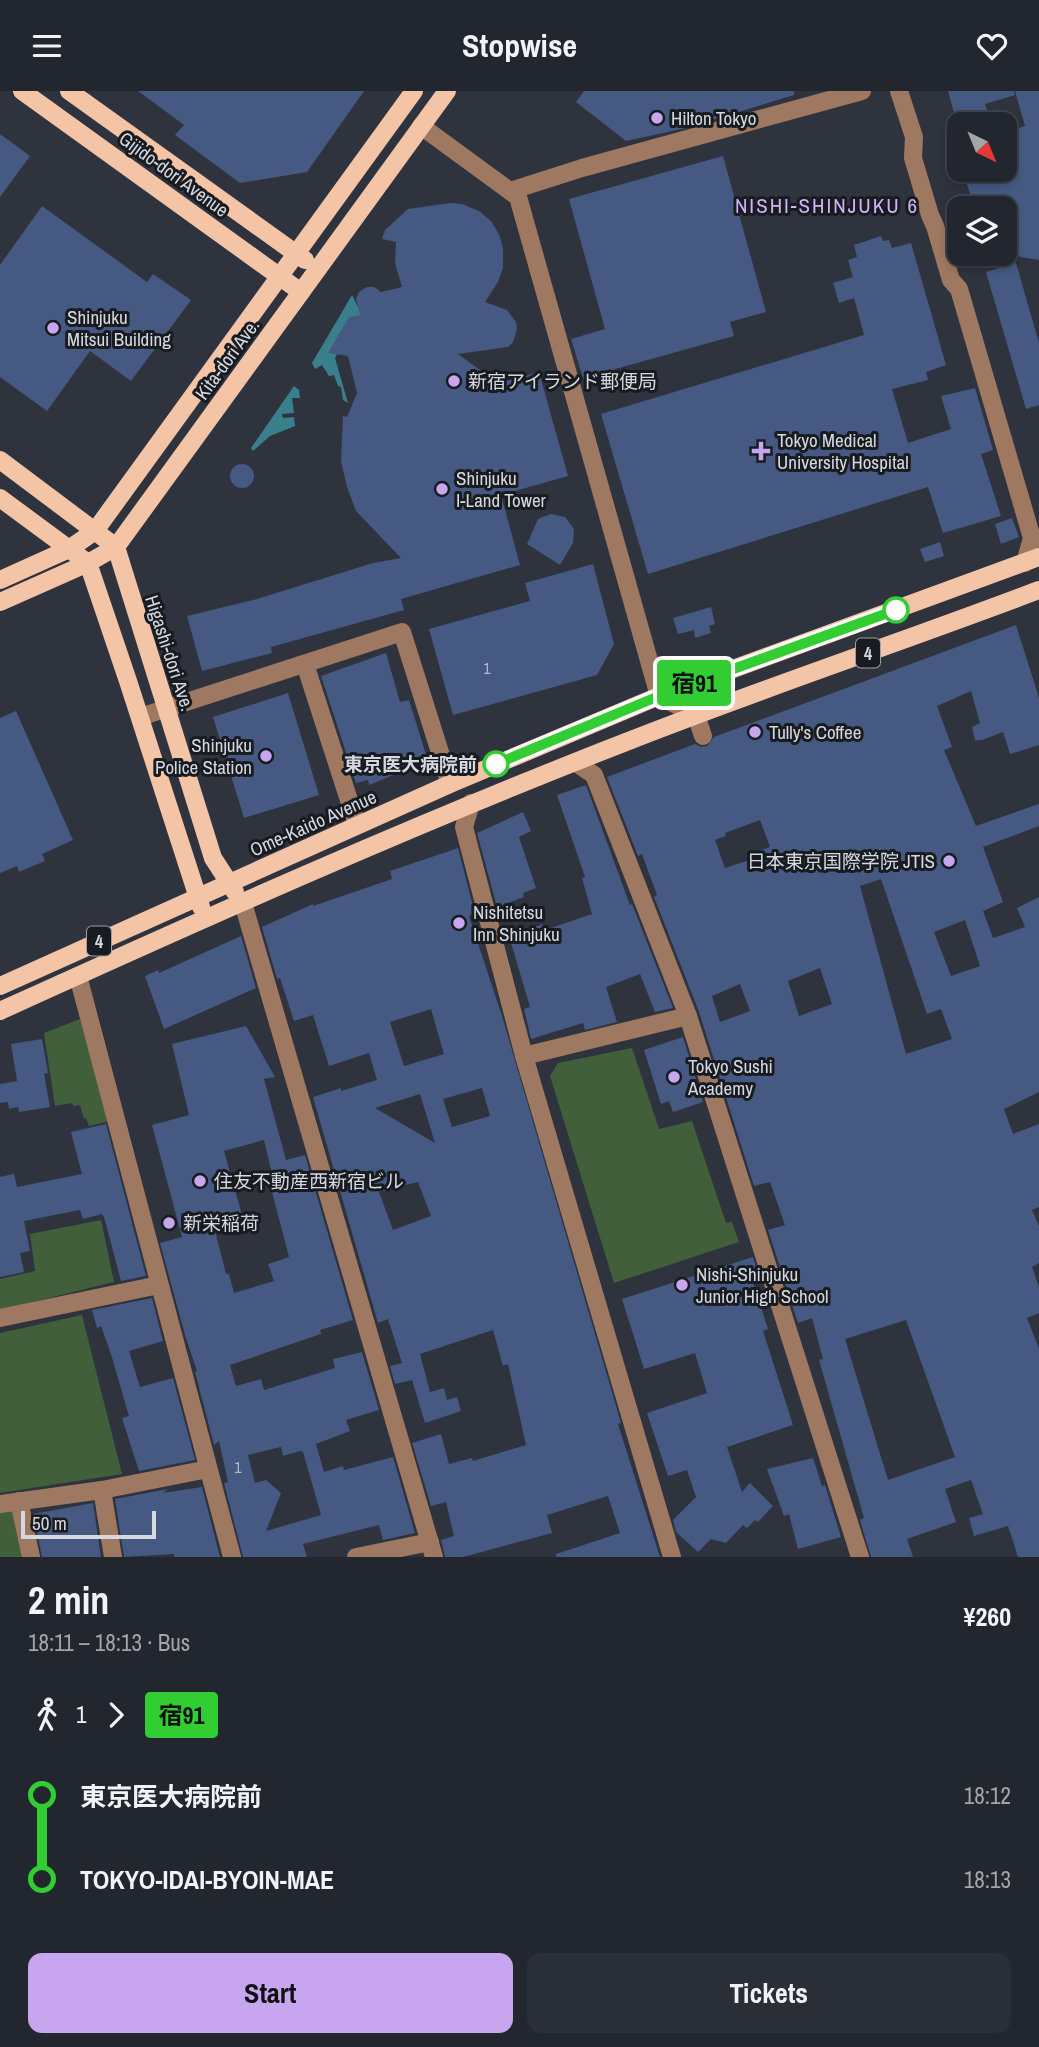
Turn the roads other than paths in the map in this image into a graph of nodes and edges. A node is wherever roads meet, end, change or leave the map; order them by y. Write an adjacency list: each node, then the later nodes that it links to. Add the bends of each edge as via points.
1 (22, 91): 11 (main road, Gijido-dori Avenue)
2 (69, 91): 9 (main road, Gijido-dori Avenue)
3 (414, 91): 9 (main road, Kita-dori Ave.)
4 (447, 91): 7 (main road, Kita-dori Ave.)
5 (862, 91): 8 (street)
6 (899, 91): 18 (street, via 930,215 951,280 959,289 1032,538)
7 (421, 126): 8 (street); 10 (main road, Kita-dori Ave.)
8 (510, 191): 24 (street, via 518,197)
9 (296, 254): 10 (main road, Gijido-dori Avenue); 11 (main road, Kita-dori Ave.)
10 (317, 269): 12 (main road, Kita-dori Ave.)
11 (280, 276): 12 (main road, Gijido-dori Avenue); 15 (main road, Kita-dori Ave.)
12 (301, 292): 16 (main road, Kita-dori Ave.)
13 (0, 460): 15 (main road)
14 (0, 498): 17 (main road)
15 (95, 531): 16 (main road); 17 (main road, Kita-dori Ave.)
16 (116, 547): 19 (main road, Kita-dori Ave.); 25 (main road, Higashi-dori Ave.)
17 (69, 549): 19 (main road); 20 (main road, Kita-dori Ave.)
18 (1032, 560): 24 (main road, Ome-Kaido Avenue / 4)
19 (88, 563): 22 (main road, Kita-dori Ave.); 27 (main road)
20 (0, 580)
21 (1039, 590): 26 (main road, 4)
22 (0, 602)
23 (305, 664): 25 (street); 30 (street, via 402,632); 32 (street)
24 (659, 696): 26 (street); 30 (main road, Ome-Kaido Avenue / 4)
25 (166, 709): 27 (street); 33 (main road, Higashi-dori Ave., via 214,857)
26 (696, 715): 28 (street); 29 (main road, 4)
27 (140, 717): 34 (main road)
28 (703, 736)
29 (575, 762): 31 (main road, 4); 42 (street, via 594,775)
30 (450, 784): 32 (main road, Ome-Kaido Avenue / 4)
31 (471, 803): 35 (main road, 4); 43 (street, via 464,827)
32 (357, 825): 33 (main road, Ome-Kaido Avenue / 4)
33 (229, 883): 34 (main road, Ome-Kaido Avenue / 4); 35 (main road, Higashi-dori Ave.)
34 (197, 897): 36 (main road); 40 (main road, Ome-Kaido Avenue / 4)
35 (243, 903): 36 (main road, 4); 37 (street)
36 (205, 920): 38 (main road, 4)
37 (250, 921): 38 (street, via 230,914); 50 (street)
38 (173, 934): 39 (main road, 4)
39 (78, 976): 41 (main road, 4); 44 (street)
40 (0, 986)
41 (0, 1011)
42 (688, 1016): 43 (street); 56 (street)
43 (524, 1056): 55 (street)
44 (159, 1285): 45 (street); 46 (street)
45 (0, 1318)
46 (208, 1469): 47 (street); 53 (street)
47 (102, 1490): 48 (street); 52 (street)
48 (19, 1501): 49 (street); 51 (street)
49 (0, 1504)
50 (432, 1550): 54 (street)
51 (30, 1557)
52 (113, 1557)
53 (232, 1557)
54 (356, 1557)
55 (672, 1557)
56 (859, 1557)

